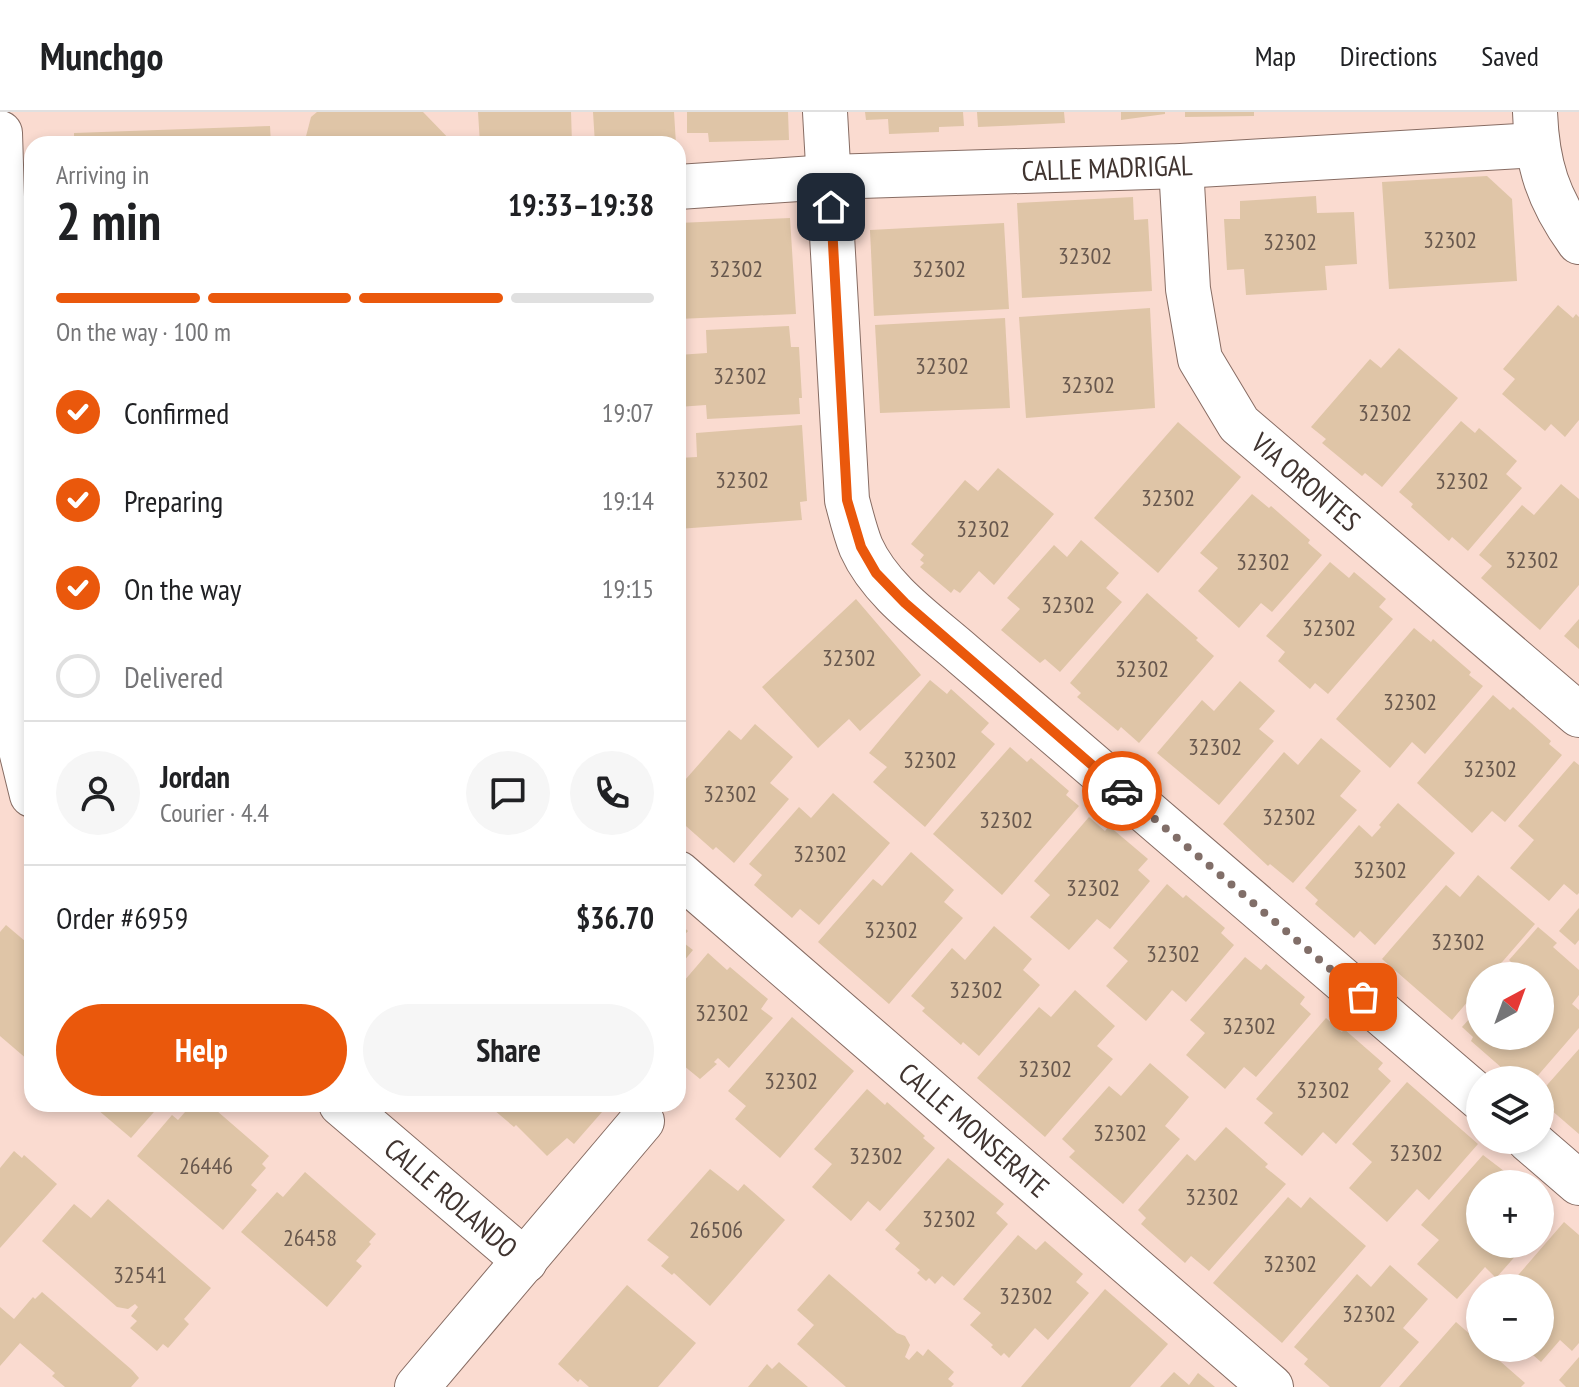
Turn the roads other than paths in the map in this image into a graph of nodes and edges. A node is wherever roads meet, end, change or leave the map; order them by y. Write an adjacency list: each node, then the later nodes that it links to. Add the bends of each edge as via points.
1 (825, 112): 5 (street)
2 (1536, 128): 4 (street, CALLE MADRIGAL); 7 (street, via 1553,203)
3 (0, 133): 8 (street)
4 (1181, 166): 5 (street, CALLE MADRIGAL); 9 (street, VIA ORONTES, via 1188,289 1200,359 1239,424)
5 (829, 177): 6 (street, CALLE MADRIGAL); 12 (street, via 847,500 861,547 876,573 952,645)
6 (686, 186)
7 (1579, 242)
8 (3, 356): 10 (street)
9 (1579, 715)
10 (24, 762)
11 (686, 880): 19 (street, CALLE MONSERATE)
12 (1466, 1086)
13 (350, 1112): 17 (street, CALLE ROLANDO)
14 (642, 1121): 17 (street)
15 (1545, 1154): 16 (street)
16 (1579, 1183)
17 (525, 1261): 18 (street)
18 (417, 1387)
19 (1271, 1387)

